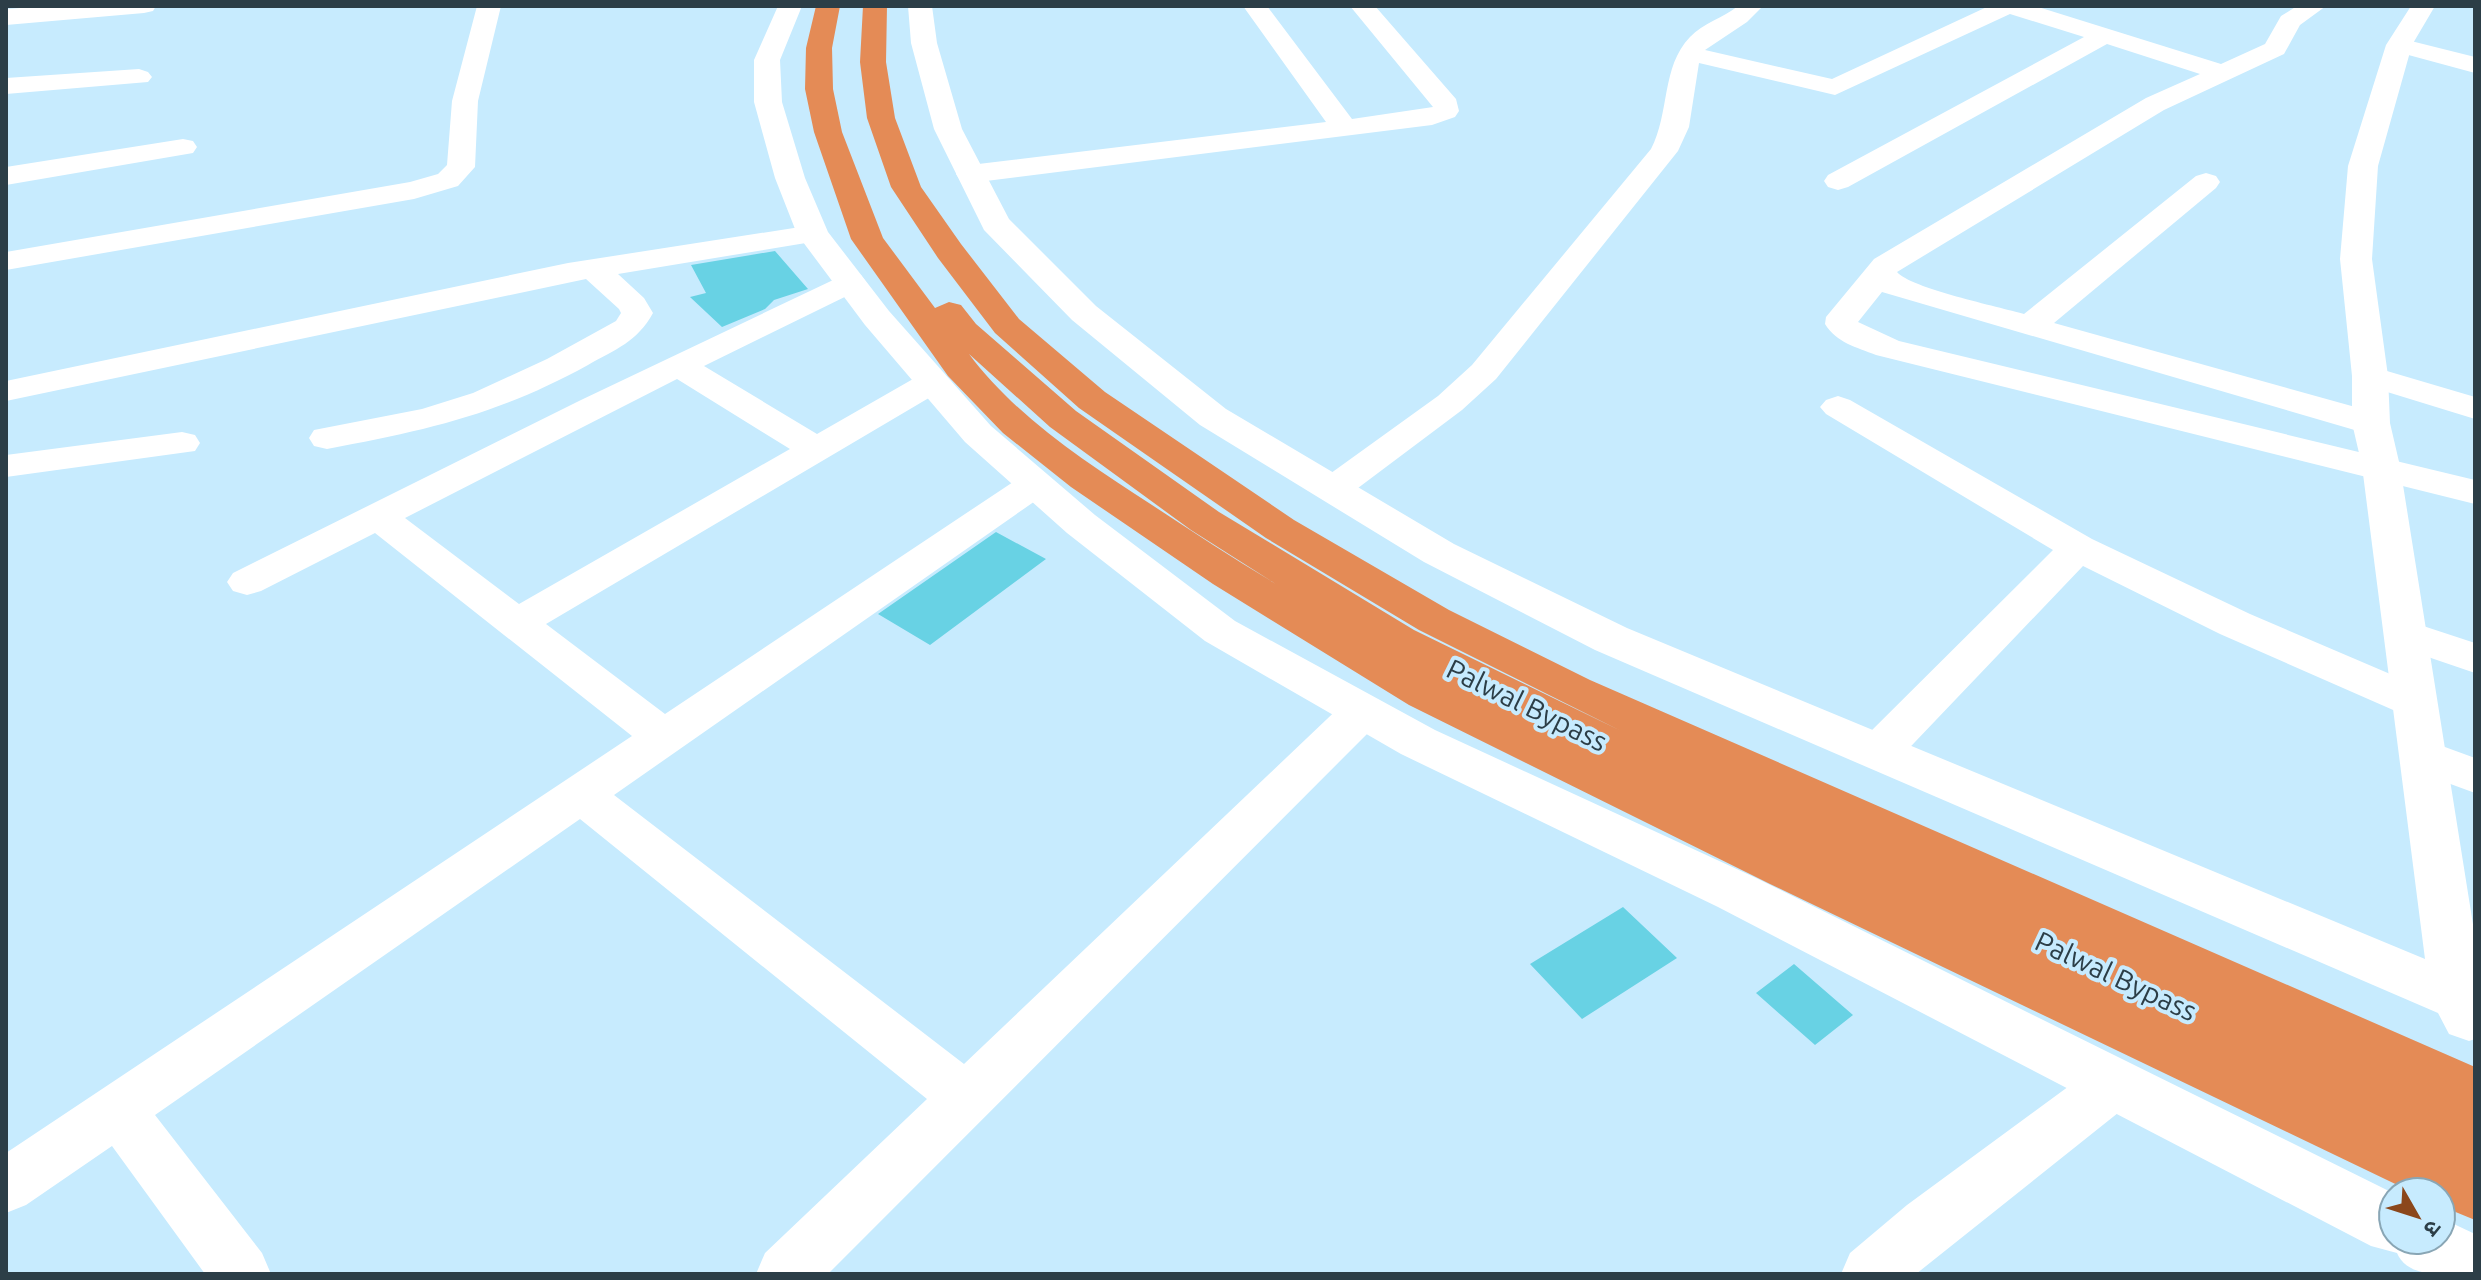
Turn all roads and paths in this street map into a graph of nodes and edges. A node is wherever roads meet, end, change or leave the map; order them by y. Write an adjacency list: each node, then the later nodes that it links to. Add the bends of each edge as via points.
1 (144, 6): 15 (street)
2 (489, 6): 30 (street, via 465,101 461,167 448,180)
3 (790, 6): 29 (street, via 767,60 768,102)
4 (828, 6): 71 (highway, via 819,48 819,89 828,132 867,239 961,368 1016,425 1085,479 1425,694)
5 (847, 6): 69 (highway, Palwal Bypass, via 839,27 838,95 849,154 890,242 964,331 1063,419 1205,521 1398,641 1542,715)
6 (875, 6): 66 (highway, Palwal Bypass, via 873,62 881,118 906,187 968,276 1007,326 1092,400 1280,529 1434,620 1574,691)
7 (890, 6): 64 (highway, via 885,70 894,109 929,197 1031,324 1133,410 1237,482 1350,551 1480,619)
8 (920, 6): 25 (street, via 924,43 948,129)
9 (1255, 6): 23 (street)
10 (1362, 6): 23 (street, via 1448,108 1432,117)
11 (1751, 6): 18 (street, via 1707,35)
12 (2009, 6): 16 (street); 18 (street, via 1835,87)
13 (2423, 6): 17 (street)
14 (2300, 8): 20 (street, via 2275,49)
15 (6, 17)
16 (2104, 36): 20 (street); 27 (street)
17 (2399, 45): 19 (street); 36 (street, via 2363,166 2356,259)
18 (1691, 54): 48 (street, via 1676,126 1643,180 1583,246 1484,372)
19 (2475, 65)
20 (2224, 73): 32 (street, via 2155,104)
21 (139, 77): 22 (street)
22 (6, 86)
23 (1344, 127): 25 (street)
24 (183, 147): 26 (street)
25 (970, 174): 48 (street, via 995,223 1084,313 1213,417)
26 (6, 176)
27 (1838, 181)
28 (2206, 182): 34 (street)
29 (813, 234): 31 (street); 33 (street)
30 (6, 261)
31 (593, 268): 38 (street); 42 (street, via 633,305 637,313 629,327 480,403)
32 (1881, 273): 34 (street, via 1890,284); 46 (street, via 1842,317 1845,329 1862,338 2161,416)
33 (850, 282): 35 (street); 37 (street)
34 (2030, 326): 41 (street)
35 (680, 366): 44 (street); 50 (street)
36 (2370, 376): 40 (street); 41 (street)
37 (932, 382): 44 (street); 47 (street, via 978,434)
38 (6, 391)
39 (1838, 407): 51 (street)
40 (2475, 408)
41 (2371, 423): 46 (street)
42 (327, 438)
43 (182, 443): 45 (street)
44 (815, 448): 53 (street)
45 (6, 466)
46 (2381, 466): 49 (street); 54 (street)
47 (1035, 484): 57 (street, via 1220,631); 58 (street)
48 (1333, 489): 59 (street, via 1439,553 1611,639)
49 (2475, 492)
50 (379, 517): 52 (street); 53 (street)
51 (2078, 548): 56 (street); 59 (street)
52 (247, 582)
53 (517, 623): 58 (street)
54 (2405, 634): 55 (street); 56 (street)
55 (2475, 658)
56 (2415, 702): 60 (street)
57 (1363, 711): 65 (street); 67 (street)
58 (665, 738): 62 (street)
59 (1878, 752): 63 (street)
60 (2423, 756): 61 (street); 63 (street)
61 (2475, 776)
62 (582, 795): 67 (street); 68 (street)
63 (2469, 1010)
64 (2475, 1064)
65 (2114, 1084): 72 (street); 77 (street)
66 (2475, 1094)
67 (965, 1097): 76 (street)
68 (119, 1111): 70 (street); 75 (street)
69 (2475, 1140)
70 (6, 1186)
71 (2475, 1192)
72 (2377, 1217)
73 (2453, 1256): 74 (street)
74 (2475, 1267)
75 (241, 1274)
76 (786, 1274)
77 (1871, 1274)

